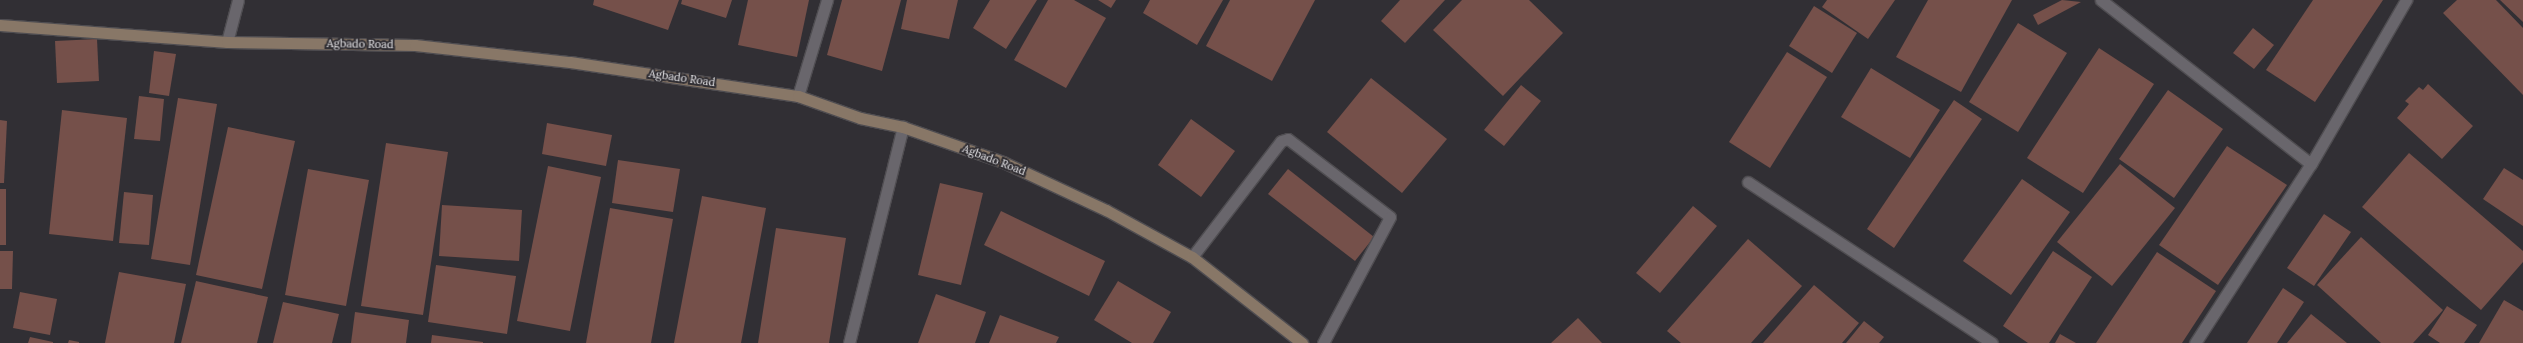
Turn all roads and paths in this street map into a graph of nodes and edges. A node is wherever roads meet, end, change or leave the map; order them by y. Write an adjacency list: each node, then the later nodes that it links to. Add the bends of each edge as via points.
1 (238, 0): 6 (street)
2 (827, 0): 7 (street)
3 (2101, 0): 9 (street)
4 (2406, 0): 9 (street)
5 (0, 25): 6 (main road, Agbado Road)
6 (227, 42): 7 (main road, Agbado Road, via 415,45 570,62)
7 (798, 96): 8 (main road, Agbado Road, via 860,118)
8 (903, 127): 11 (main road, Agbado Road, via 1003,162 1106,210); 12 (street)
9 (2311, 164): 16 (street)
10 (1748, 182): 15 (street)
11 (1192, 257): 13 (main road, Agbado Road); 14 (street, via 1281,141 1288,140 1390,217)
12 (849, 343)
13 (1302, 343)
14 (1323, 343)
15 (1992, 343)
16 (2195, 343)

